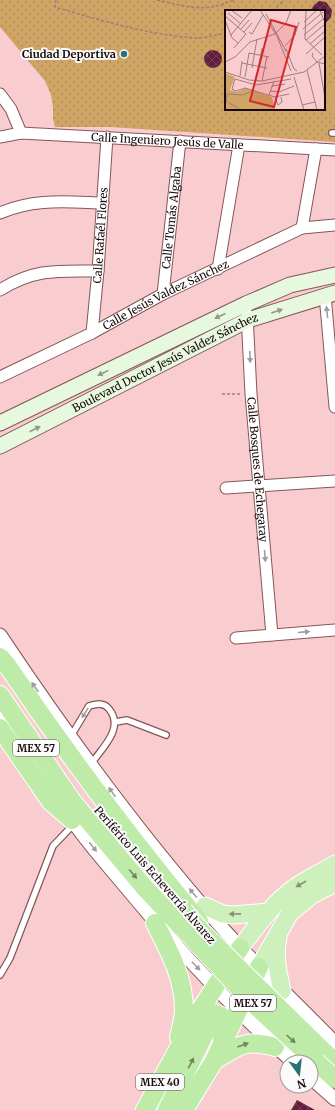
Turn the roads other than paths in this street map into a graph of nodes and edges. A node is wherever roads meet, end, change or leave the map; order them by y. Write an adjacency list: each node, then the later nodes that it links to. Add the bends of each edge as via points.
1 (0, 94): 2 (street, via 11,110)
2 (21, 133): 3 (street, Calle Ingeniero Jesús de Valle); 4 (street, Calle Ingeniero Jesús de Valle)
3 (0, 137)
4 (107, 137): 5 (street, Calle Ingeniero Jesús de Valle); 9 (street, Calle Rafaél Flores)
5 (180, 141): 6 (street, Calle Ingeniero Jesús de Valle); 17 (street, Calle Tomás Algaba)
6 (239, 145): 7 (street, Calle Ingeniero Jesús de Valle); 13 (street)
7 (316, 149): 8 (street, Calle Ingeniero Jesús de Valle); 12 (street)
8 (335, 150)
9 (103, 203): 10 (street, via 45,201); 14 (street, Calle Rafaél Flores)
10 (0, 213)
11 (335, 225): 12 (street, Calle Jesús Valdez Sánchez)
12 (302, 228): 13 (street, Calle Jesús Valdez Sánchez)
13 (218, 269): 17 (street, Calle Jesús Valdez Sánchez)
14 (98, 271): 16 (street, via 47,271 20,278); 21 (street, Calle Rafaél Flores)
15 (335, 275): 19 (main road, Boulevard Doctor Jesús Valdez Sánchez, via 290,285)
16 (0, 290)
17 (163, 294): 21 (street, Calle Jesús Valdez Sánchez)
18 (330, 294): 20 (main road, Boulevard Doctor Jesús Valdez Sánchez, one-way to 18); 23 (street, one-way to 18)
19 (246, 304): 20 (street, Calle Bosques de Echegaray); 24 (main road, Boulevard Doctor Jesús Valdez Sánchez, one-way to 24)
20 (248, 320): 25 (main road, Boulevard Doctor Jesús Valdez Sánchez, one-way to 20); 27 (street, Calle Bosques de Echegaray, one-way to 27)
21 (92, 333): 22 (street, Calle Jesús Valdez Sánchez)
22 (0, 377)
23 (335, 407)
24 (0, 423)
25 (0, 446)
26 (335, 481): 27 (street)
27 (259, 485): 28 (street); 31 (street, Calle Bosques de Echegaray, one-way to 31)
28 (226, 488)
29 (335, 630): 31 (street, one-way to 29)
30 (0, 635): 39 (street, one-way to 30)
31 (272, 635): 32 (street)
32 (236, 638)
33 (0, 657): 49 (highway, via 136,845)
34 (0, 668): 48 (highway, Periférico Luis Echeverría Álvarez / MEX 57, via 62,763)
35 (0, 694): 43 (highway, Periférico Luis Echeverría Álvarez / MEX 57)
36 (2, 720): 42 (highway); 43 (highway); 44 (street)
37 (116, 722): 38 (lane, via 127,720); 39 (lane, one-way to 39, via 113,713 106,706 89,706); 41 (lane, via 115,730)
38 (166, 735)
39 (70, 736): 41 (street)
40 (0, 741): 42 (main road, via 30,784)
41 (91, 764): 49 (street, one-way to 41)
42 (48, 798): 44 (highway)
43 (72, 801): 48 (highway, Periférico Luis Echeverría Álvarez / MEX 57, one-way to 48, via 144,887)
44 (73, 822): 50 (street, one-way to 50); 55 (lane, via 53,846 10,958)
45 (335, 864): 47 (main road, one-way to 47, via 294,888)
46 (335, 882): 51 (main road, via 300,903 290,913)
47 (268, 912): 49 (main road, one-way to 49); 52 (main road)
48 (180, 916): 67 (highway, Periférico Luis Echeverría Álvarez / MEX 57, bridge, via 207,937); 68 (highway, Periférico Luis Echeverría Álvarez / MEX 57, one-way to 68, bridge, via 258,1008)
49 (206, 916): 52 (street); 53 (street, via 213,926 208,934 189,948)
50 (155, 923): 53 (street); 64 (highway, via 177,967 181,983 184,1010)
51 (280, 930): 54 (main road); 57 (main road, via 276,960)
52 (240, 948): 54 (street); 56 (highway, MEX 40)
53 (179, 949): 56 (street, one-way to 56)
54 (259, 967): 57 (street); 59 (highway, MEX 40)
55 (0, 976)
56 (214, 987): 59 (street); 60 (highway, MEX 40)
57 (282, 990): 58 (street)
58 (300, 1008): 61 (street, via 289,1007 277,1012 268,1025); 62 (street)
59 (237, 1011): 61 (street); 63 (highway, MEX 40)
60 (202, 1022): 63 (highway, via 214,1013 221,1016 225,1027); 64 (highway, MEX 40); 72 (highway, one-way to 60)
61 (272, 1044): 65 (street); 66 (highway, one-way to 61, via 240,1045 257,1042)
62 (335, 1044)
63 (222, 1045): 66 (highway, MEX 40)
64 (176, 1053): 71 (highway, MEX 40)
65 (284, 1054)
66 (214, 1061): 73 (highway, MEX 40)
67 (335, 1062)
68 (335, 1079)
69 (319, 1085): 70 (street)
70 (335, 1099)
71 (145, 1110)
72 (167, 1110)
73 (184, 1110)

